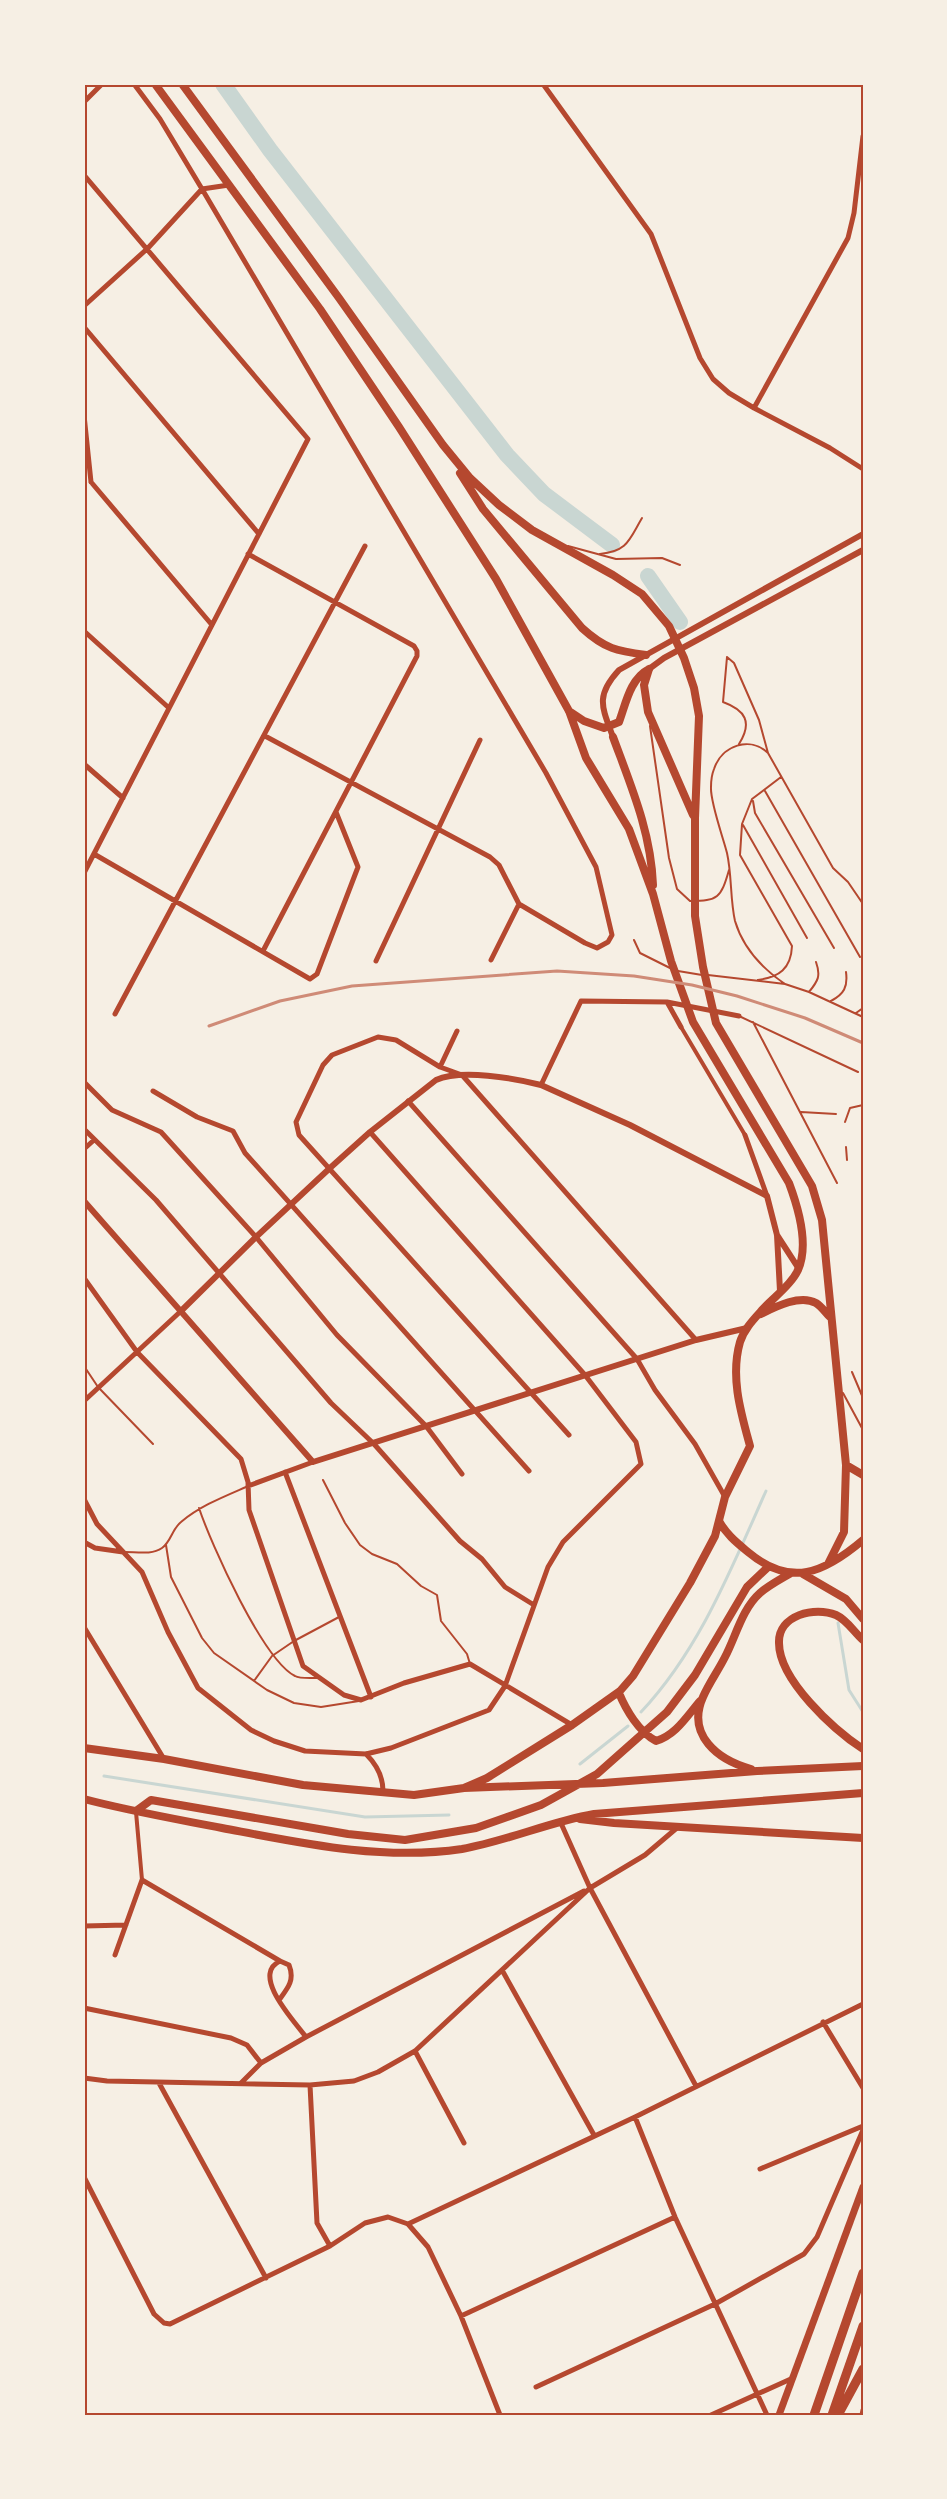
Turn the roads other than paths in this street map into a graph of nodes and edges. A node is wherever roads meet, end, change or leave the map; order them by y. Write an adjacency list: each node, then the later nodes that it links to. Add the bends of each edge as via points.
1 (102, 84): 6 (street)
2 (134, 84): 10 (street)
3 (155, 84): 9 (highway)
4 (182, 84): 16 (highway)
5 (543, 84): 14 (street, via 651,234 709,372 729,393)
6 (84, 102)
7 (863, 136): 14 (street, via 848,238)
8 (84, 175): 11 (street)
9 (229, 185): 10 (street); 35 (highway, via 399,426 496,579)
10 (202, 189): 11 (street); 57 (street, via 546,773 596,867 612,934 608,942 597,948)
11 (148, 248): 12 (street); 22 (street, via 308,439)
12 (84, 306)
13 (84, 327): 22 (street)
14 (754, 408): 17 (street)
15 (84, 415): 18 (street)
16 (443, 445): 21 (highway, via 470,478); 32 (highway, via 483,509 582,628 600,644 617,651)
17 (863, 469)
18 (91, 482): 19 (street); 30 (street)
19 (84, 488)
20 (642, 518): 27 (lane, via 632,538 617,552)
21 (532, 530): 27 (lane); 49 (highway, via 642,594 669,626 694,688 699,717)
22 (259, 534): 26 (street)
23 (863, 534): 32 (street)
24 (366, 546): 29 (street)
25 (863, 549): 33 (street)
26 (248, 554): 29 (street); 30 (street)
27 (596, 554): 28 (lane, via 616,559 662,558)
28 (680, 565)
29 (334, 603): 37 (street); 44 (street, via 417,651)
30 (212, 625): 34 (street)
31 (84, 631): 34 (street)
32 (646, 654): 38 (street, via 619,670 602,694)
33 (649, 669): 35 (highway, via 633,683 619,722 604,728); 36 (highway, via 644,685)
34 (169, 708): 46 (street)
35 (569, 711): 55 (highway, via 586,758 629,829)
36 (648, 712): 49 (highway); 53 (lane, via 677,889 690,901 710,901 725,885)
37 (266, 736): 44 (street); 56 (street)
38 (613, 737): 55 (highway, via 643,817)
39 (480, 740): 51 (street)
40 (739, 744): 41 (lane, via 760,746); 41 (lane, via 746,721 740,711 723,702 727,657 734,663 759,720); 53 (lane, via 722,756 714,768 711,790)
41 (768, 753): 43 (lane)
42 (84, 764): 46 (street)
43 (781, 777): 45 (lane); 58 (lane, via 833,868)
44 (352, 783): 48 (street); 51 (street)
45 (765, 790): 47 (lane); 63 (lane)
46 (123, 798): 52 (street)
47 (752, 799): 50 (lane); 61 (lane, via 756,813)
48 (336, 812): 62 (street); 62 (street, via 358,867 314,978 305,977)
49 (695, 818): 112 (highway, via 695,916 716,1023 812,1186 822,1220)
50 (742, 824): 59 (lane); 68 (lane, via 740,855 792,946 788,964)
51 (438, 828): 57 (street, via 499,865); 64 (street)
52 (94, 854): 54 (street); 56 (street)
53 (730, 867): 68 (lane, via 735,921 748,948)
54 (84, 873)
55 (653, 894): 107 (highway, via 693,1022 789,1183 803,1236)
56 (177, 901): 62 (street); 75 (street)
57 (519, 904): 65 (street)
58 (863, 904)
59 (807, 938)
60 (634, 940): 69 (lane, via 640,952 681,972)
61 (834, 948)
62 (262, 951)
63 (860, 957)
64 (375, 960)
65 (490, 960)
66 (816, 962): 71 (lane, via 819,979)
67 (846, 972): 72 (lane, via 845,989)
68 (775, 977): 69 (lane); 70 (lane)
69 (758, 980): 70 (lane)
70 (785, 984): 71 (lane)
71 (810, 992): 72 (lane)
72 (831, 1001): 76 (lane)
73 (667, 1002): 77 (street); 80 (street); 86 (street, via 580,1001)
74 (863, 1008): 76 (lane)
75 (115, 1014)
76 (856, 1014): 78 (lane)
77 (739, 1016): 79 (lane)
78 (863, 1017)
79 (753, 1022): 83 (lane); 90 (lane)
80 (681, 1027): 95 (street)
81 (456, 1031): 82 (street)
82 (440, 1067): 84 (street); 100 (street, via 396,1040 378,1037 332,1055 323,1065 296,1122 299,1135)
83 (858, 1072)
84 (462, 1075): 86 (street); 88 (street, via 436,1080); 115 (street)
85 (84, 1082): 106 (street, via 112,1110 160,1132)
86 (541, 1085): 102 (street, via 630,1125)
87 (153, 1091): 104 (street, via 197,1118 233,1131 245,1152)
88 (408, 1101): 94 (street); 117 (street)
89 (863, 1105): 92 (lane, via 850,1108)
90 (801, 1112): 91 (lane); 101 (lane)
91 (836, 1114)
92 (844, 1122)
93 (84, 1129): 96 (street)
94 (370, 1132): 100 (street); 121 (street)
95 (745, 1135): 102 (street)
96 (94, 1140): 98 (street); 108 (street, via 156,1200)
97 (846, 1147): 99 (lane)
98 (84, 1149)
99 (847, 1160)
100 (330, 1168): 104 (street); 123 (street)
101 (837, 1183)
102 (767, 1196): 105 (street)
103 (84, 1201): 111 (street)
104 (291, 1204): 106 (street); 126 (street)
105 (777, 1235): 107 (street); 110 (street)
106 (256, 1237): 108 (street); 127 (street, via 337,1335)
107 (799, 1269): 110 (highway)
108 (220, 1275): 111 (street); 131 (street, via 331,1403)
109 (84, 1278): 116 (street)
110 (780, 1291): 113 (highway)
111 (181, 1311): 116 (street); 132 (street)
112 (830, 1317): 113 (highway, via 816,1303 792,1302); 120 (highway)
113 (755, 1318): 114 (highway)
114 (748, 1328): 115 (street); 140 (highway, via 740,1345 736,1387 750,1446)
115 (696, 1340): 117 (street)
116 (137, 1352): 122 (street); 139 (street, via 241,1459)
117 (637, 1359): 121 (street); 140 (street)
118 (84, 1365): 122 (lane)
119 (852, 1372): 124 (lane)
120 (837, 1375): 128 (lane, via 845,1401); 133 (highway)
121 (585, 1376): 123 (street); 152 (street, via 636,1442 641,1464 563,1542 548,1567)
122 (98, 1388): 125 (street); 130 (lane)
123 (532, 1392): 126 (street); 129 (street)
124 (863, 1398)
125 (84, 1401)
126 (474, 1411): 127 (street); 134 (street)
127 (426, 1426): 131 (street); 137 (street)
128 (863, 1430)
129 (569, 1434)
130 (153, 1444)
131 (374, 1444): 132 (street); 152 (street, via 505,1587)
132 (313, 1462): 135 (street)
133 (846, 1465): 136 (highway); 148 (highway, via 844,1532)
134 (529, 1471)
135 (285, 1472): 139 (street); 153 (street)
136 (861, 1473)
137 (462, 1474)
138 (323, 1480): 159 (lane, via 360,1545 397,1563 437,1595 441,1622 467,1654)
139 (248, 1486): 142 (lane); 157 (street, via 249,1510)
140 (726, 1497): 143 (highway)
141 (84, 1499): 147 (street, via 97,1524)
142 (199, 1508): 146 (lane, via 178,1524); 158 (lane, via 227,1576)
143 (719, 1521): 149 (highway, via 732,1539); 163 (highway, via 679,1605)
144 (863, 1540): 148 (highway)
145 (84, 1542): 147 (street, via 95,1548)
146 (166, 1545): 147 (lane, via 160,1550); 161 (lane, via 171,1577 202,1638 214,1653)
147 (123, 1552): 170 (street, via 142,1572 198,1688 225,1711 251,1730 305,1751)
148 (828, 1565): 151 (highway)
149 (768, 1567): 150 (highway); 178 (highway, via 747,1587 695,1675 667,1712 597,1774 541,1805 476,1828 405,1840 150,1800)
150 (791, 1573): 151 (highway); 165 (highway, via 758,1594)
151 (803, 1574): 154 (highway, via 846,1599)
152 (534, 1605): 162 (street)
153 (340, 1617): 157 (lane); 164 (street)
154 (863, 1618)
155 (84, 1627): 171 (street)
156 (863, 1640): 169 (highway, via 837,1616 817,1611 789,1621 778,1644 790,1675 807,1700)
157 (294, 1641): 158 (lane); 160 (street, via 303,1666)
158 (272, 1656): 160 (lane, via 296,1677); 161 (lane)
159 (470, 1664): 162 (street); 164 (street)
160 (318, 1678): 166 (street)
161 (254, 1681): 166 (lane, via 294,1703 321,1707)
162 (504, 1686): 167 (street); 170 (street, via 489,1710)
163 (619, 1693): 165 (highway, via 628,1711 656,1741 667,1738); 167 (highway)
164 (371, 1697): 166 (street)
165 (702, 1698): 173 (highway, via 698,1718 702,1737 712,1750 734,1765)
166 (361, 1701)
167 (572, 1725): 174 (highway)
168 (84, 1748): 171 (highway)
169 (863, 1749)
170 (366, 1754): 175 (street, via 378,1769)
171 (164, 1760): 175 (highway, via 303,1785)
172 (863, 1766): 173 (highway)
173 (757, 1771): 174 (highway, via 603,1783)
174 (464, 1788): 175 (highway, via 414,1795)
175 (383, 1791)
176 (863, 1793): 179 (highway)
177 (84, 1799): 178 (highway)
178 (136, 1811): 180 (highway, via 348,1850 406,1853 462,1849); 183 (street)
179 (570, 1818): 180 (highway); 181 (highway)
180 (560, 1820): 184 (street)
181 (678, 1827): 182 (highway); 184 (street, via 645,1855)
182 (863, 1838)
183 (142, 1880): 185 (street); 188 (street)
184 (590, 1888): 189 (street); 194 (street); 201 (street)
185 (126, 1925): 186 (street); 187 (street)
186 (84, 1926)
187 (115, 1955)
188 (280, 1961): 190 (street, via 275,1963 269,1978); 190 (street, via 289,1965 292,1977)
189 (502, 1970): 195 (street); 205 (street)
190 (279, 2000): 194 (street)
191 (863, 2004): 193 (street)
192 (84, 2008): 196 (street, via 231,2038 247,2046)
193 (823, 2022): 201 (street); 202 (street)
194 (306, 2037): 196 (street)
195 (415, 2051): 200 (street, via 354,2081); 206 (street)
196 (261, 2062): 199 (street)
197 (84, 2078): 198 (street)
198 (159, 2083): 199 (street); 214 (street)
199 (241, 2083): 200 (street)
200 (310, 2085): 212 (street, via 317,2223)
201 (696, 2086): 203 (street)
202 (863, 2088)
203 (635, 2117): 205 (street); 210 (street)
204 (863, 2128): 207 (street); 215 (street, via 817,2237 804,2254)
205 (594, 2135): 211 (street)
206 (464, 2143)
207 (760, 2169)
208 (84, 2177): 214 (street, via 154,2314 164,2323 170,2324)
209 (863, 2187): 219 (main road)
210 (675, 2217): 215 (street); 216 (street)
211 (408, 2224): 212 (street, via 388,2217 365,2223); 216 (street, via 428,2247)
212 (330, 2246): 214 (street)
213 (863, 2273): 227 (highway)
214 (266, 2278)
215 (715, 2304): 220 (street); 221 (street)
216 (461, 2316): 223 (street)
217 (863, 2326): 228 (highway)
218 (863, 2369): 229 (highway)
219 (793, 2378): 221 (street); 226 (main road)
220 (536, 2387)
221 (758, 2394): 224 (street); 225 (street)
222 (863, 2410): 230 (street)
223 (500, 2415)
224 (711, 2415)
225 (767, 2415)
226 (779, 2415)
227 (814, 2415)
228 (832, 2415)
229 (838, 2415)
230 (861, 2415)

